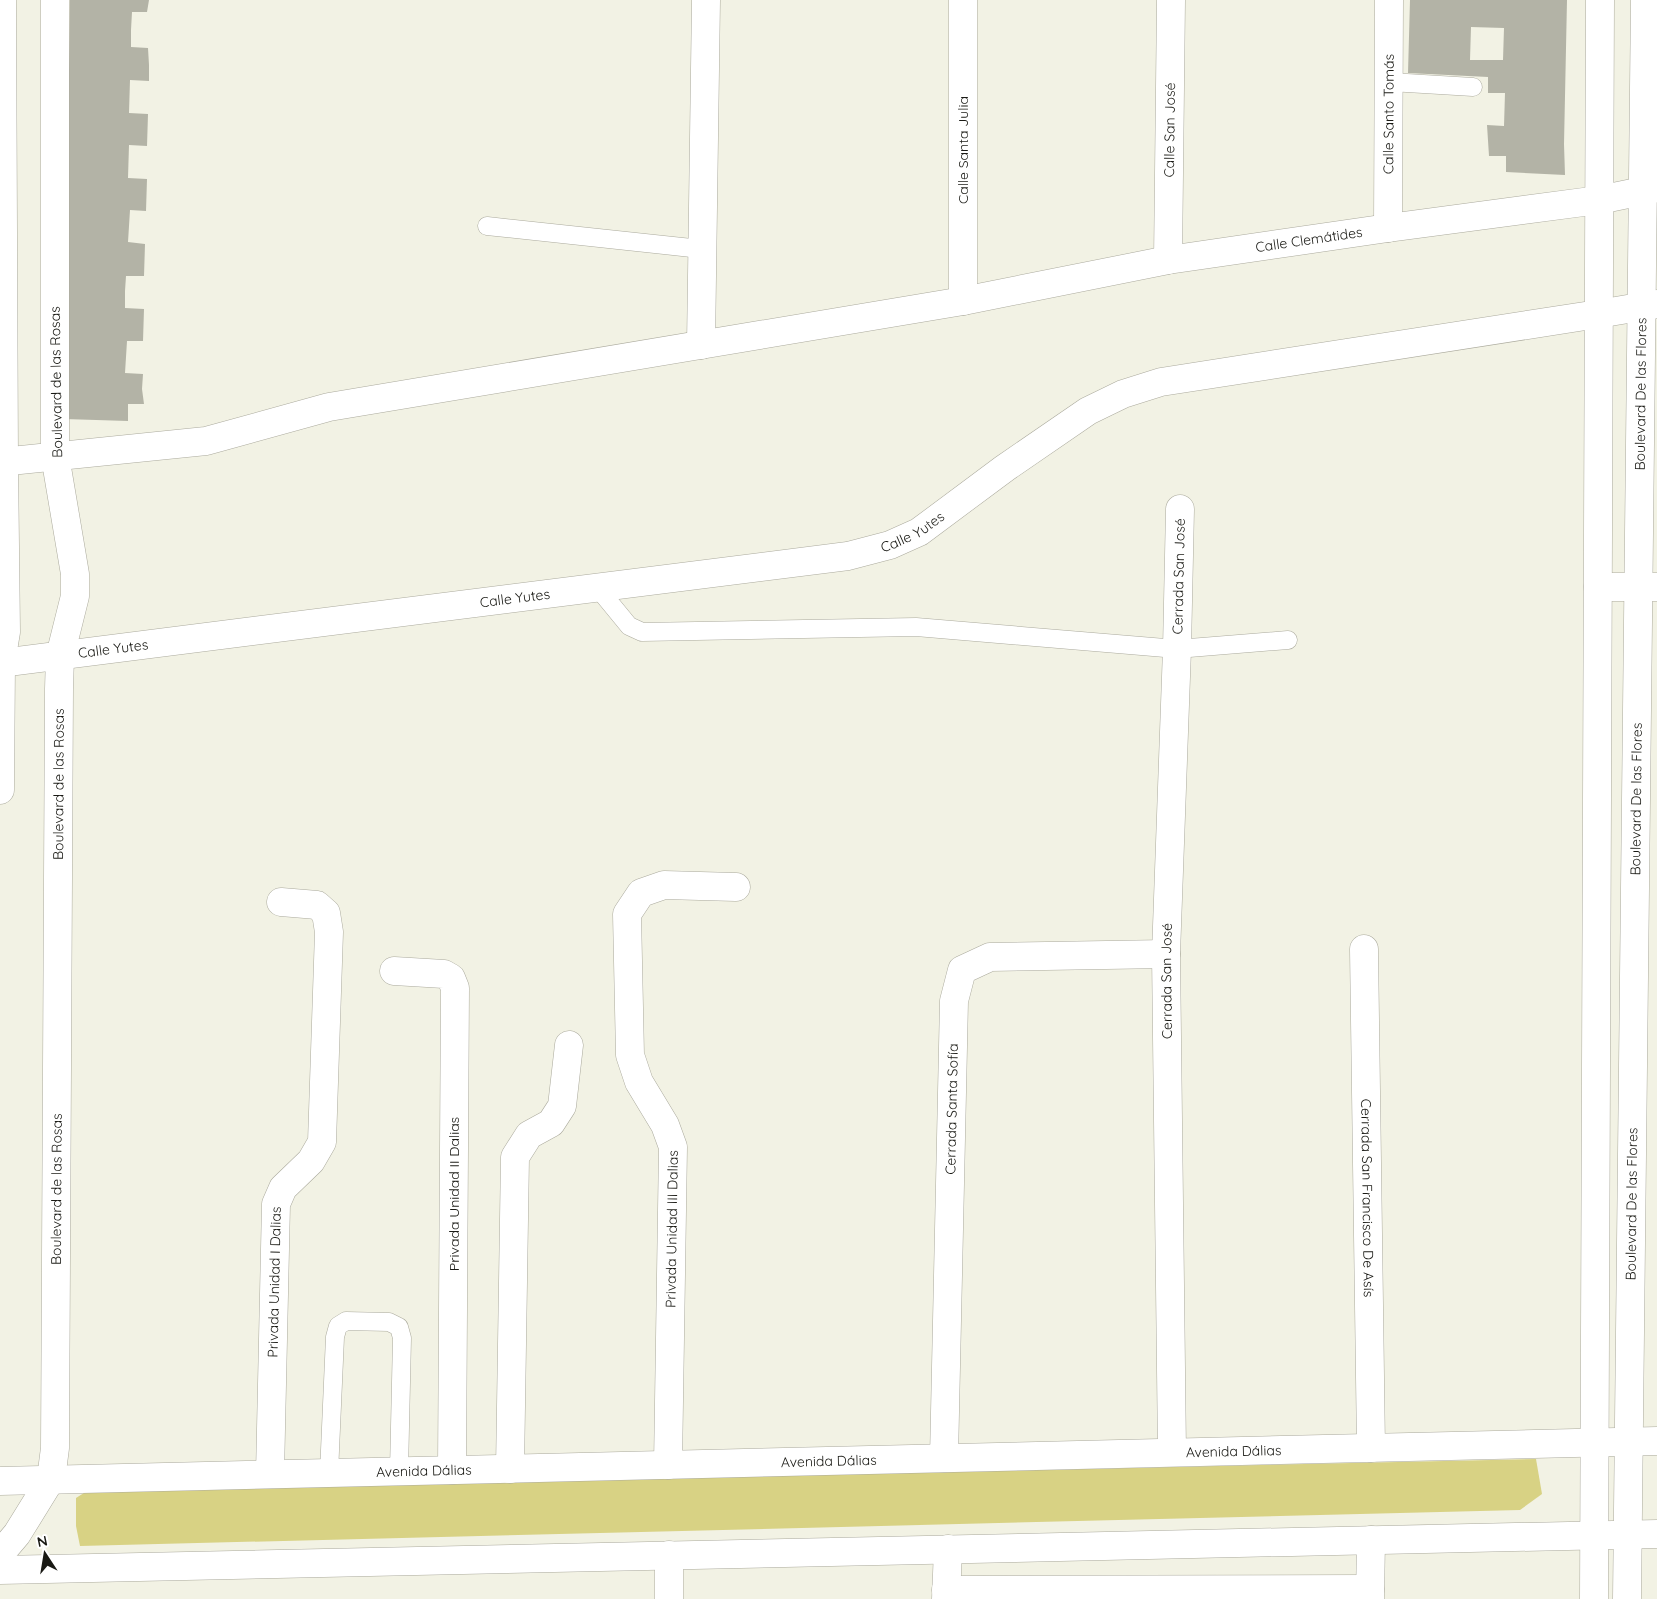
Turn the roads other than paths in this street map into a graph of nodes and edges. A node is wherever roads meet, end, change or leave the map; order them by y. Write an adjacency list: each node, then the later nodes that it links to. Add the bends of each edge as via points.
1 (2, 0): 22 (street)
2 (55, 0): 21 (street, Boulevard de las Rosas)
3 (706, 0): 15 (street)
4 (963, 0): 17 (street, Calle Santa Julia)
5 (1171, 0): 16 (street, Calle San José)
6 (1389, 0): 9 (street, Calle Santo Tomás)
7 (1600, 0): 12 (street)
8 (1645, 0): 11 (street, Boulevard De las Flores)
9 (1390, 82): 10 (lane); 14 (street, Calle Santo Tomás)
10 (1473, 87)
11 (1650, 189): 12 (street, Calle Clemátides); 18 (street, Boulevard De las Flores)
12 (1599, 200): 14 (street, Calle Clemátides); 19 (street)
13 (487, 226): 15 (lane)
14 (1388, 228): 16 (street, Calle Clemátides)
15 (701, 249): 20 (street)
16 (1168, 260): 17 (street, Calle Clemátides)
17 (963, 301): 20 (street)
18 (1649, 305): 19 (street); 26 (street, Boulevard De las Flores)
19 (1598, 314): 24 (street, Calle Yutes, via 1161,382 1123,394 1088,411 919,532 890,545 848,556); 25 (street)
20 (701, 345): 21 (street, via 329,407 206,441)
21 (55, 456): 22 (street); 29 (street, Boulevard de las Rosas, via 75,574 75,596)
22 (2, 462): 30 (street, via 6,632)
23 (1180, 509): 28 (street, Cerrada San José)
24 (598, 587): 28 (lane, via 628,626 642,632 916,627); 29 (street, Calle Yutes)
25 (1598, 587): 26 (street); 39 (street)
26 (1648, 587): 40 (street, Boulevard De las Flores)
27 (1288, 640): 28 (lane)
28 (1177, 649): 35 (street, Cerrada San José)
29 (60, 656): 30 (street, Calle Yutes); 51 (street, Boulevard de las Rosas, via 55,1448)
30 (0, 663): 31 (street)
31 (0, 790)
32 (736, 887): 44 (street, Privada Unidad III Dalias, via 664,885 642,893 627,914 630,1055 639,1082 666,1125 673,1147)
33 (281, 902): 49 (street, Privada Unidad I Dalias, via 317,905 326,913 329,932 322,1142 311,1161 283,1188 276,1204)
34 (1364, 949): 41 (street, Cerrada San Francisco De Asís)
35 (1166, 954): 42 (street, Cerrada San José); 43 (street, Cerrada Santa Sofía, via 990,957 962,970 954,1001)
36 (394, 971): 46 (street, Privada Unidad II Dalias, via 444,974 451,978 455,988)
37 (570, 1045): 45 (street, via 562,1106 551,1123 529,1135 515,1157)
38 (1657, 1441): 40 (street, Avenida Dálias)
39 (1595, 1442): 40 (street, Avenida Dálias); 41 (street, Avenida Dálias); 53 (street)
40 (1628, 1442): 54 (street, Boulevard De las Flores)
41 (1372, 1448): 42 (street, Avenida Dálias)
42 (1172, 1452): 43 (street, Avenida Dálias)
43 (944, 1458): 44 (street, Avenida Dálias)
44 (668, 1465): 45 (street, Avenida Dálias)
45 (510, 1469): 46 (street, Avenida Dálias)
46 (452, 1470): 47 (street, Avenida Dálias)
47 (399, 1471): 48 (street, Avenida Dálias); 48 (lane, via 402,1338 399,1327 390,1322 346,1321 338,1326 335,1337)
48 (329, 1473): 49 (street, Avenida Dálias)
49 (270, 1474): 51 (street, Avenida Dálias)
50 (0, 1480): 51 (street, Avenida Dálias)
51 (50, 1480): 57 (street, Boulevard de las Rosas, via 17,1534)
52 (1657, 1534): 54 (street)
53 (1594, 1535): 54 (street); 55 (street); 64 (street)
54 (1627, 1535): 65 (street, Boulevard De las Flores)
55 (1371, 1540): 56 (street); 61 (street)
56 (948, 1549): 58 (street); 62 (street)
57 (0, 1554)
58 (669, 1555): 59 (street); 63 (street)
59 (0, 1570)
60 (1152, 1594): 61 (street); 62 (street)
61 (1370, 1594)
62 (946, 1595)
63 (669, 1599)
64 (1594, 1599)
65 (1627, 1599)

